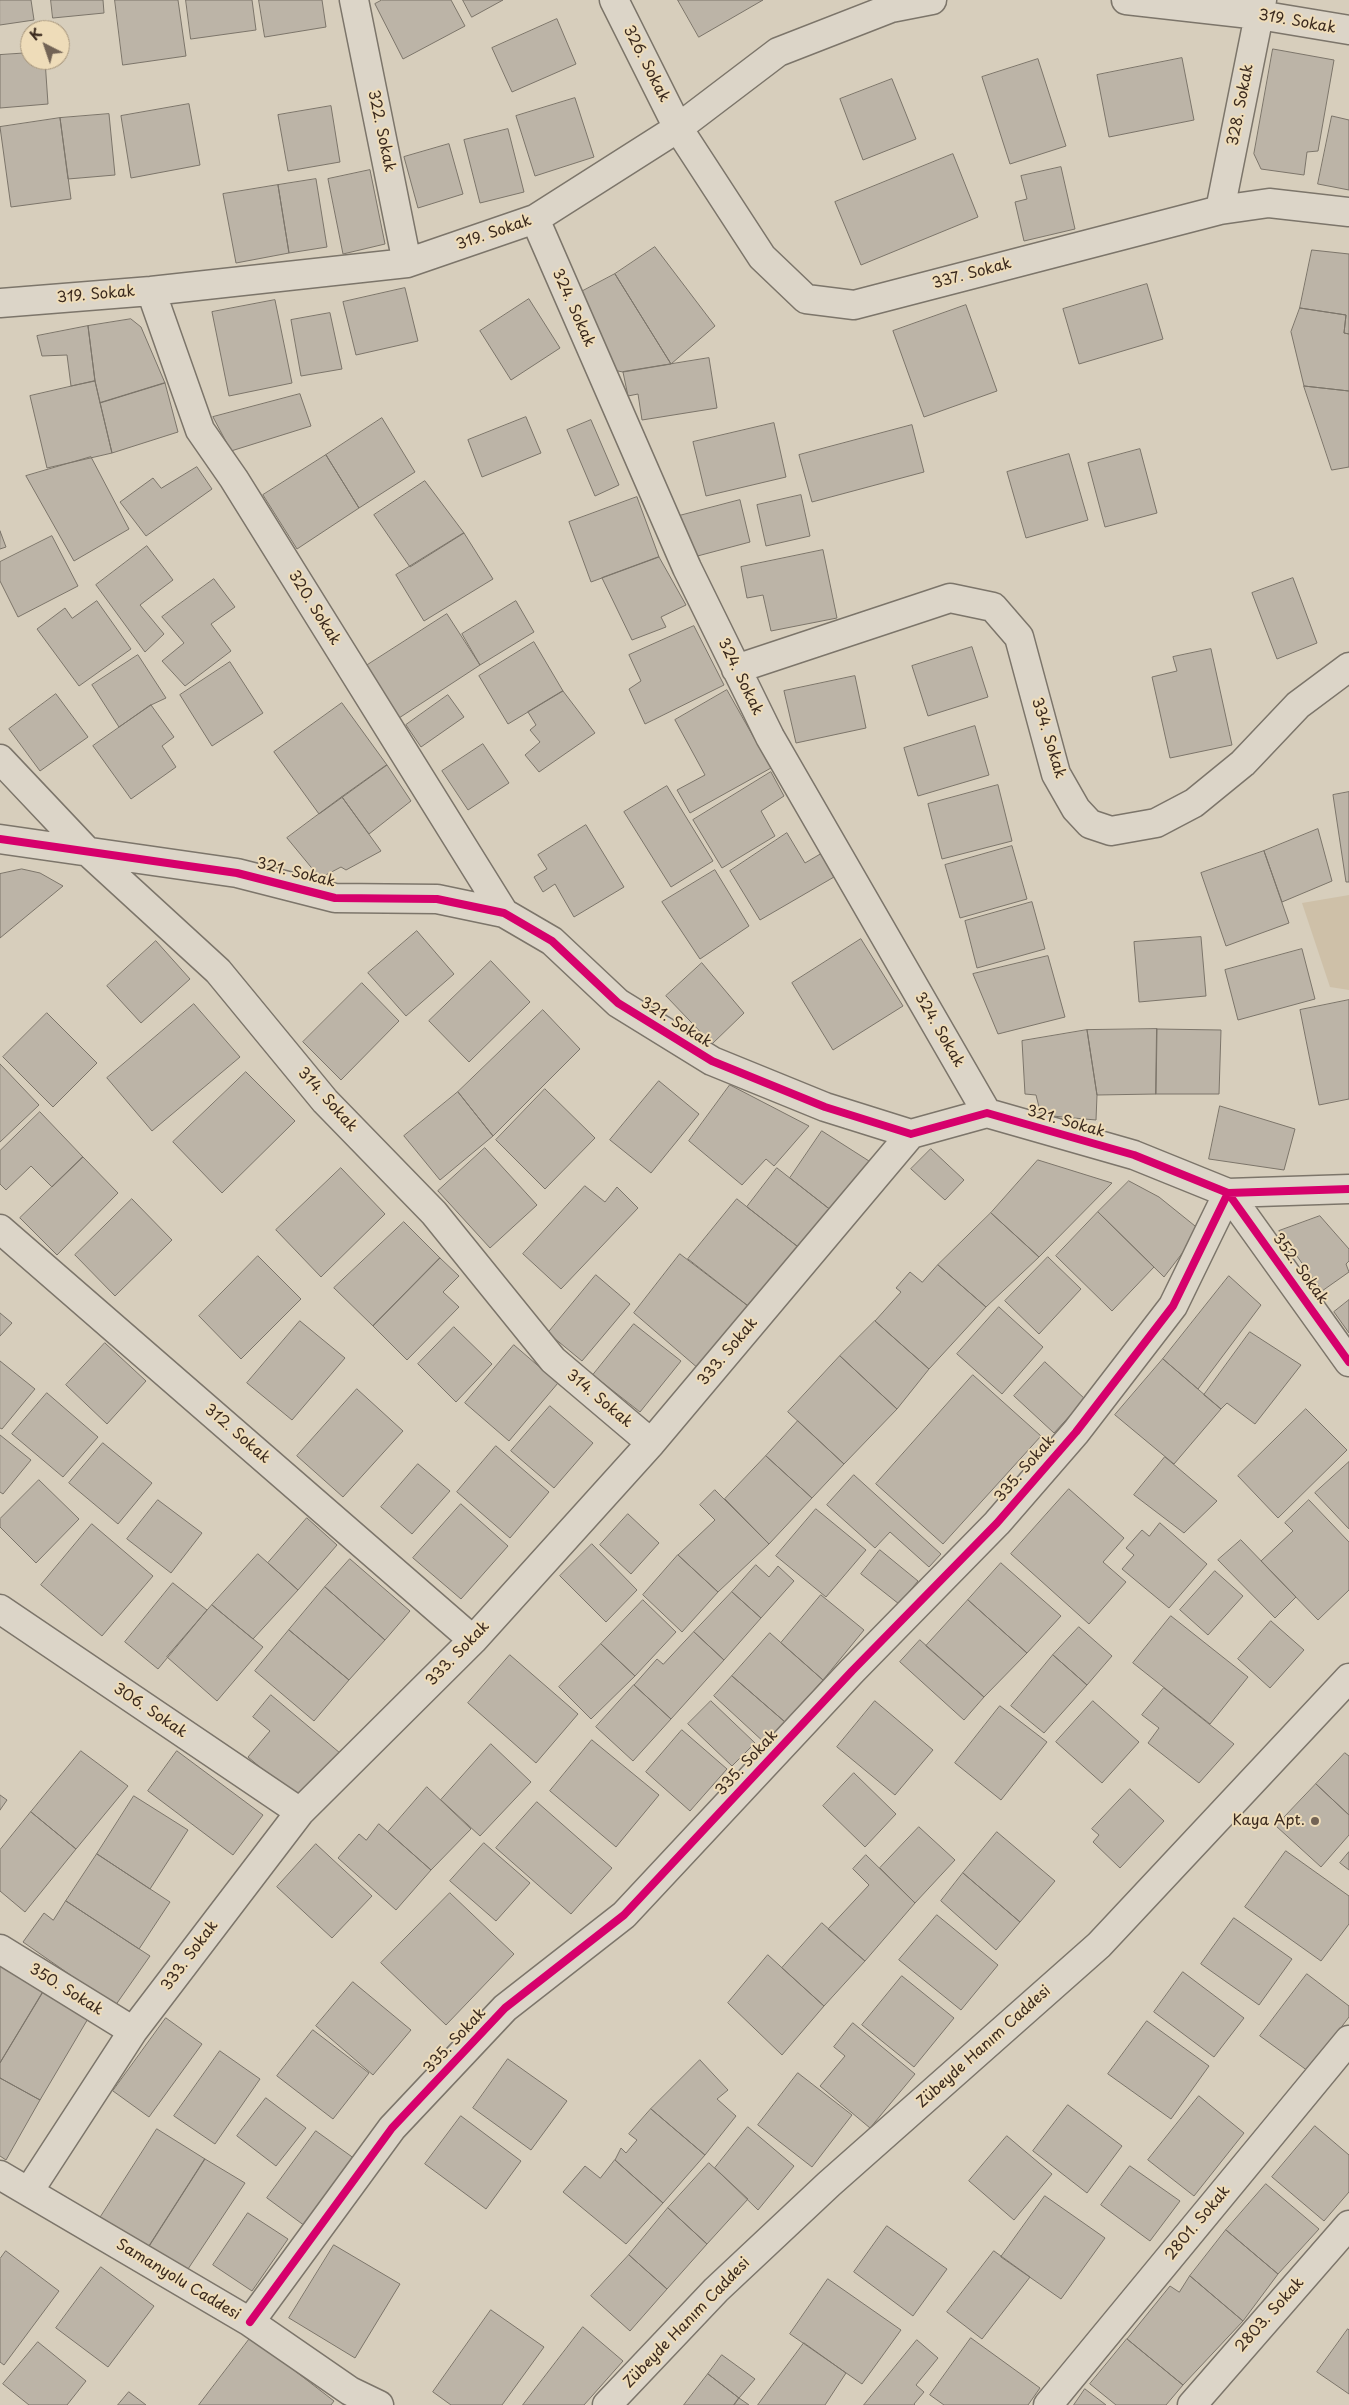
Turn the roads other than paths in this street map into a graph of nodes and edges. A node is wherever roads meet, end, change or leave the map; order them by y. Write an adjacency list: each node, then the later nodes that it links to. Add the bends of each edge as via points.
1 (354, 0): 11 (street, 322. Sokak)
2 (614, 0): 7 (street, 326. Sokak)
3 (932, 0): 7 (street, 319. Sokak, via 891,8 778,52)
4 (1126, 0): 5 (street, 319. Sokak)
5 (1260, 7): 6 (street, 319. Sokak); 8 (street, 328. Sokak)
6 (1349, 30)
7 (678, 128): 8 (street, 337. Sokak, via 762,257 806,298 854,305); 10 (street, 319. Sokak)
8 (1220, 210): 9 (street, 337. Sokak, via 1269,203)
9 (1349, 212)
10 (535, 219): 11 (street, 319. Sokak); 15 (street, 324. Sokak, via 687,568)
11 (407, 263): 12 (street, 319. Sokak)
12 (150, 291): 13 (street, 319. Sokak); 19 (street, 320. Sokak, via 200,430 234,479)
13 (0, 303)
14 (1349, 668): 15 (street, 334. Sokak, via 1298,706 1243,763 1194,803 1156,823 1111,831 1090,824 1076,809 1056,774 1019,637 993,607 950,598)
15 (736, 669): 20 (street, 324. Sokak, via 770,737)
16 (0, 759): 18 (street, 314. Sokak)
17 (0, 839): 18 (street, 321. Sokak)
18 (86, 850): 19 (street, 321. Sokak, via 237,873 335,898 437,899); 26 (street, 314. Sokak, via 218,971 325,1101 434,1212 553,1360)
19 (504, 914): 21 (street, 321. Sokak, via 552,941 618,1003 712,1061 825,1107)
20 (987, 1113): 21 (street); 23 (street, 321. Sokak, via 1134,1155)
21 (911, 1134): 26 (street, 333. Sokak)
22 (1349, 1189): 23 (street, 321. Sokak)
23 (1228, 1193): 25 (street, 352. Sokak); 37 (street, 335. Sokak, via 1173,1306 1076,1432 997,1523 852,1671 624,1915 505,2008 392,2128)
24 (0, 1229): 28 (street, 312. Sokak)
25 (1349, 1362)
26 (651, 1443): 28 (street, 333. Sokak)
27 (0, 1609): 30 (street, 306. Sokak)
28 (473, 1640): 30 (street, 333. Sokak)
29 (1349, 1678): 39 (street, Zübeyde Hanım Caddesi, via 1098,1945 829,2184 716,2290)
30 (300, 1812): 32 (street, 333. Sokak)
31 (0, 1949): 32 (street, 350. Sokak)
32 (133, 2031): 35 (street, 333. Sokak)
33 (1349, 2040): 40 (street, 2801. Sokak)
34 (0, 2175): 35 (street, Samanyolu Caddesi)
35 (29, 2191): 37 (street, Samanyolu Caddesi)
36 (1349, 2225): 41 (street, 2803. Sokak)
37 (250, 2322): 38 (street, Samanyolu Caddesi, via 350,2391)
38 (379, 2405)
39 (607, 2405)
40 (1048, 2405)
41 (1192, 2405)

